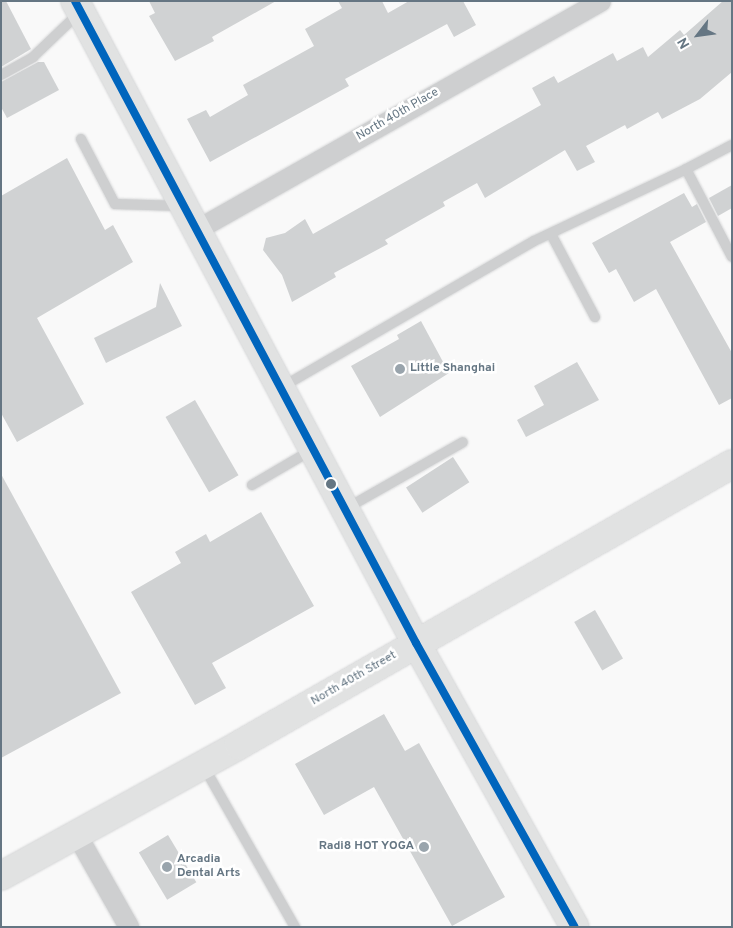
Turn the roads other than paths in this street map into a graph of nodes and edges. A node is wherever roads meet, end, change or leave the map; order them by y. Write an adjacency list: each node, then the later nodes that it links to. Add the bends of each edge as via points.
1 (601, 1): 8 (street, North 40th Place)
2 (78, 6): 3 (lane, via 33,57); 7 (main road)
3 (1, 75)
4 (81, 139): 7 (lane, via 115,204)
5 (732, 145): 6 (lane)
6 (686, 169): 9 (lane); 10 (lane)
7 (184, 206): 8 (main road)
8 (196, 230): 12 (main road)
9 (551, 234): 11 (lane); 12 (lane)
10 (732, 257)
11 (595, 317)
12 (280, 388): 14 (main road)
13 (463, 442): 17 (lane)
14 (313, 449): 16 (lane); 17 (main road)
15 (732, 464): 18 (main road, North 40th Street)
16 (252, 485)
17 (345, 509): 18 (main road)
18 (416, 643): 19 (main road, North 40th Street); 24 (main road)
19 (203, 765): 20 (main road, North 40th Street); 23 (lane)
20 (76, 834): 21 (main road, North 40th Street); 22 (street)
21 (2, 876)
22 (129, 927)
23 (295, 927)
24 (575, 927)

